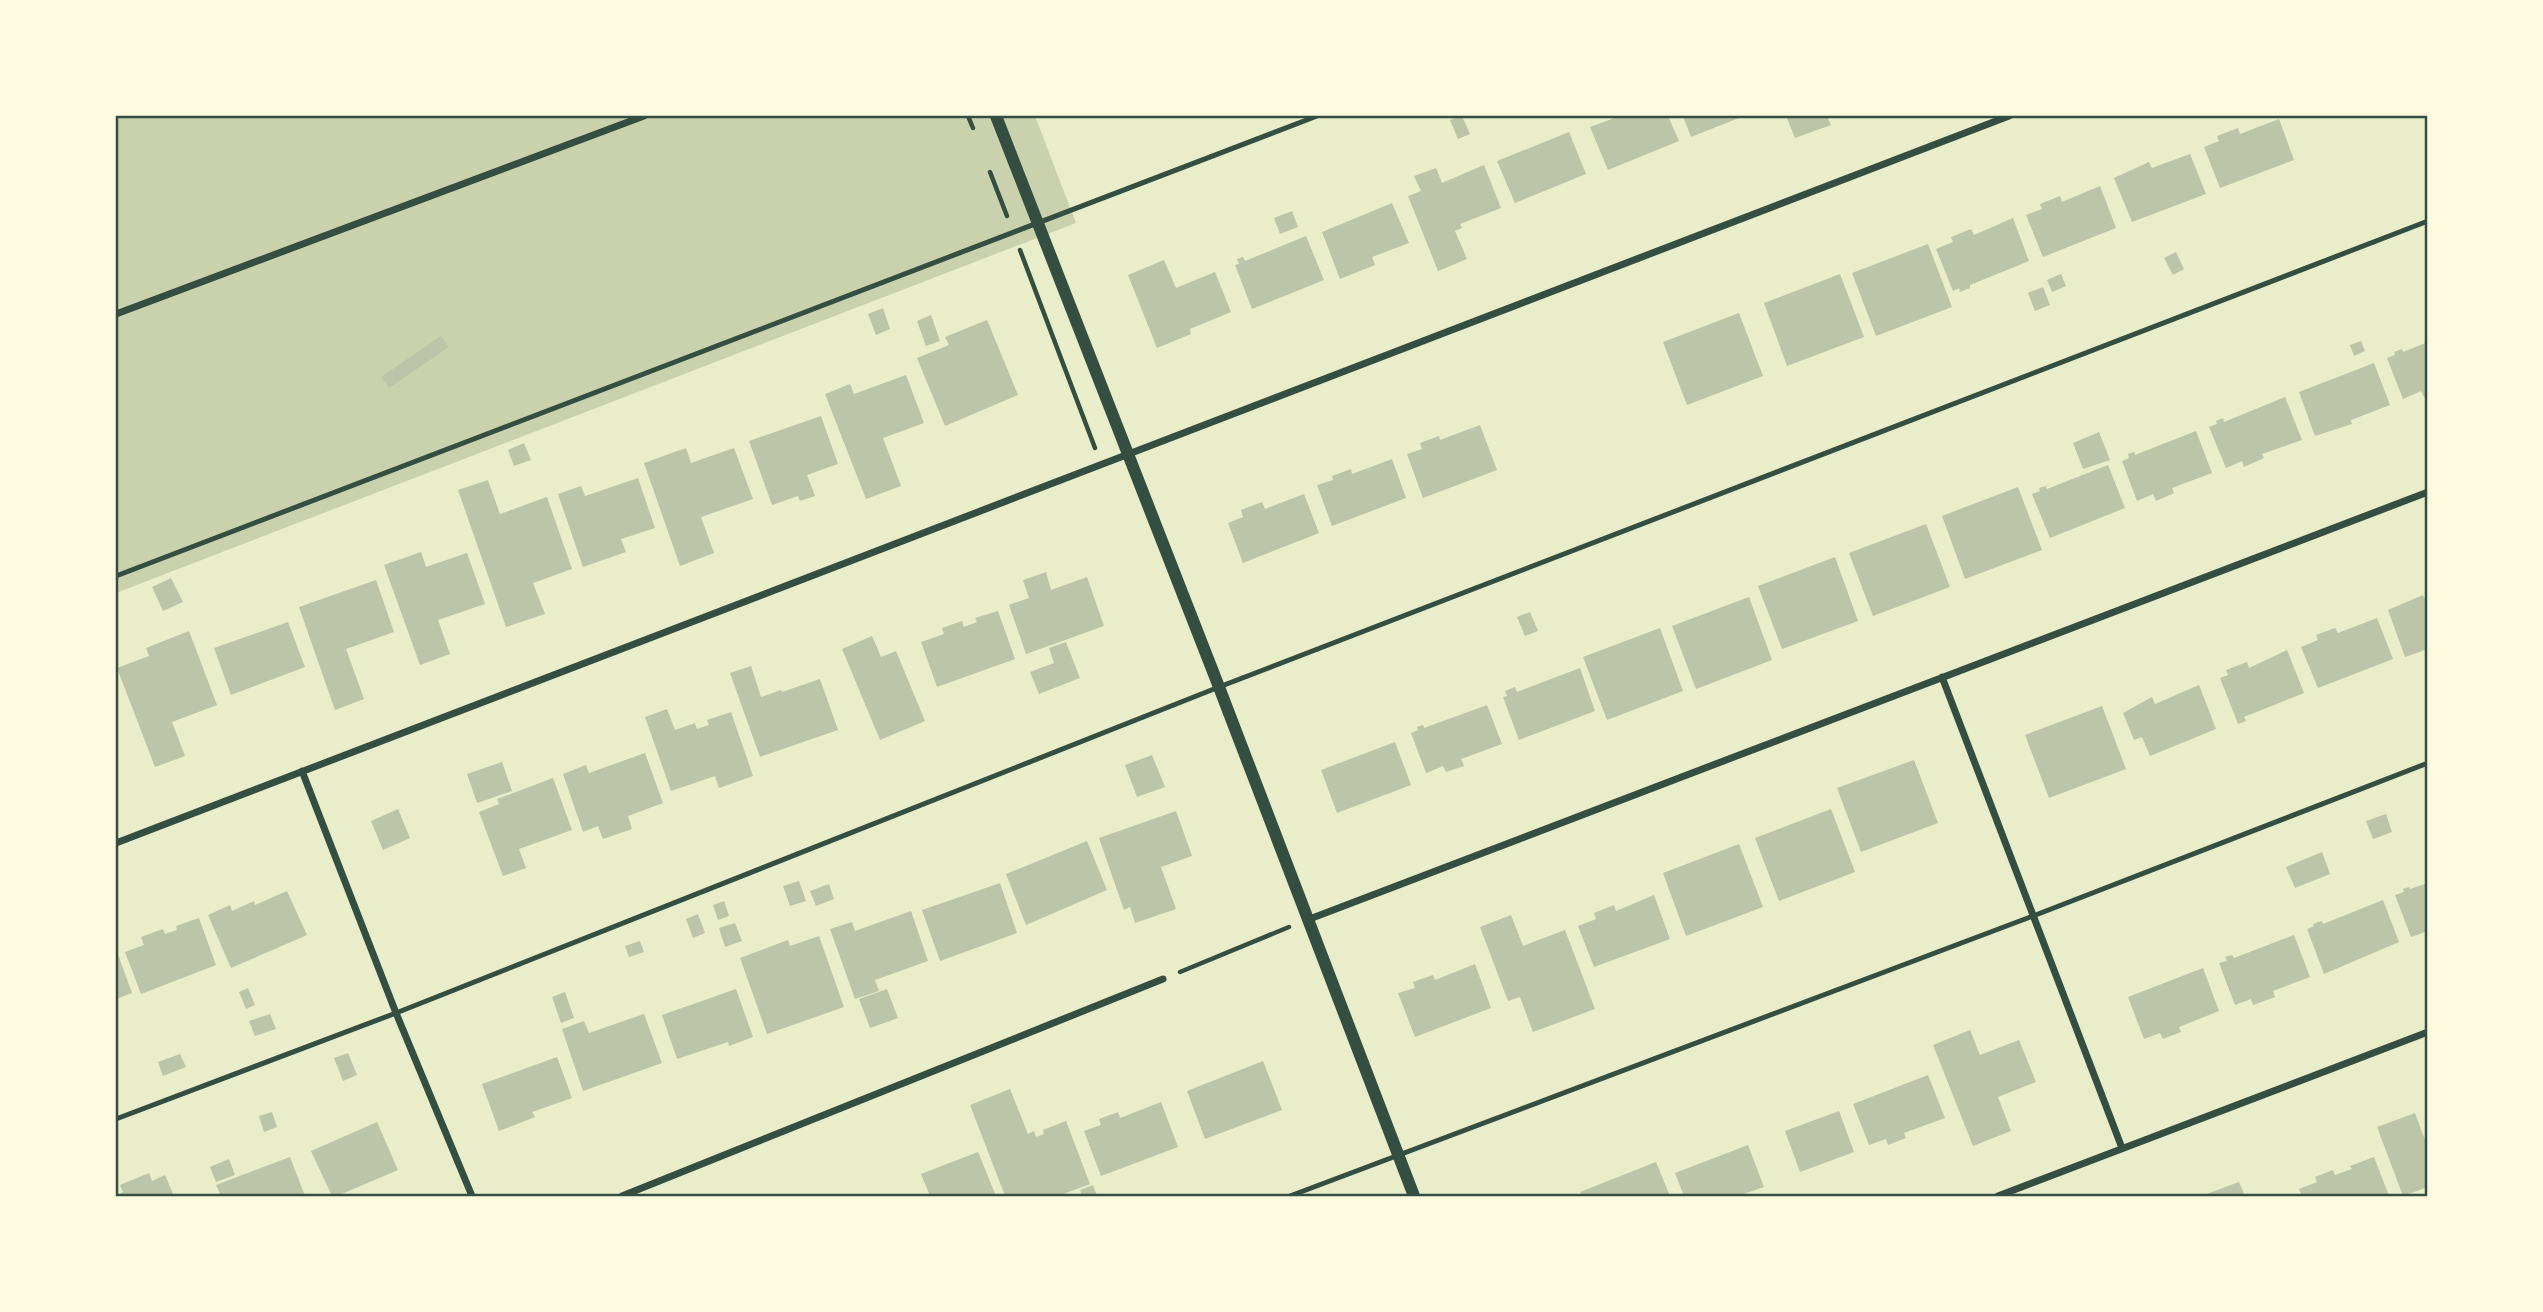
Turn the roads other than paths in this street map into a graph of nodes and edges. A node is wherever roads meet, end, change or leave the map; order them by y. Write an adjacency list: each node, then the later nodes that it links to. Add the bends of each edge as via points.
1 (644, 116): 7 (street)
2 (996, 116): 6 (street)
3 (1317, 116): 6 (lane)
4 (2009, 116): 8 (street)
5 (2427, 221): 12 (lane)
6 (1038, 224): 8 (street); 10 (lane)
7 (116, 314)
8 (1127, 455): 12 (street); 14 (street)
9 (2427, 492): 11 (street)
10 (116, 576)
11 (1942, 677): 16 (street); 17 (street)
12 (1219, 687): 17 (street); 19 (lane)
13 (2427, 763): 16 (lane)
14 (302, 771): 15 (street); 19 (street)
15 (116, 843)
16 (2034, 916): 22 (street); 23 (lane)
17 (1307, 919): 23 (street)
18 (1163, 979): 25 (street)
19 (396, 1013): 21 (lane); 24 (street)
20 (2427, 1032): 22 (street)
21 (116, 1119)
22 (2122, 1148): 28 (street)
23 (1398, 1155): 26 (lane); 27 (street)
24 (472, 1196)
25 (622, 1196)
26 (1290, 1196)
27 (1414, 1196)
28 (1998, 1196)

